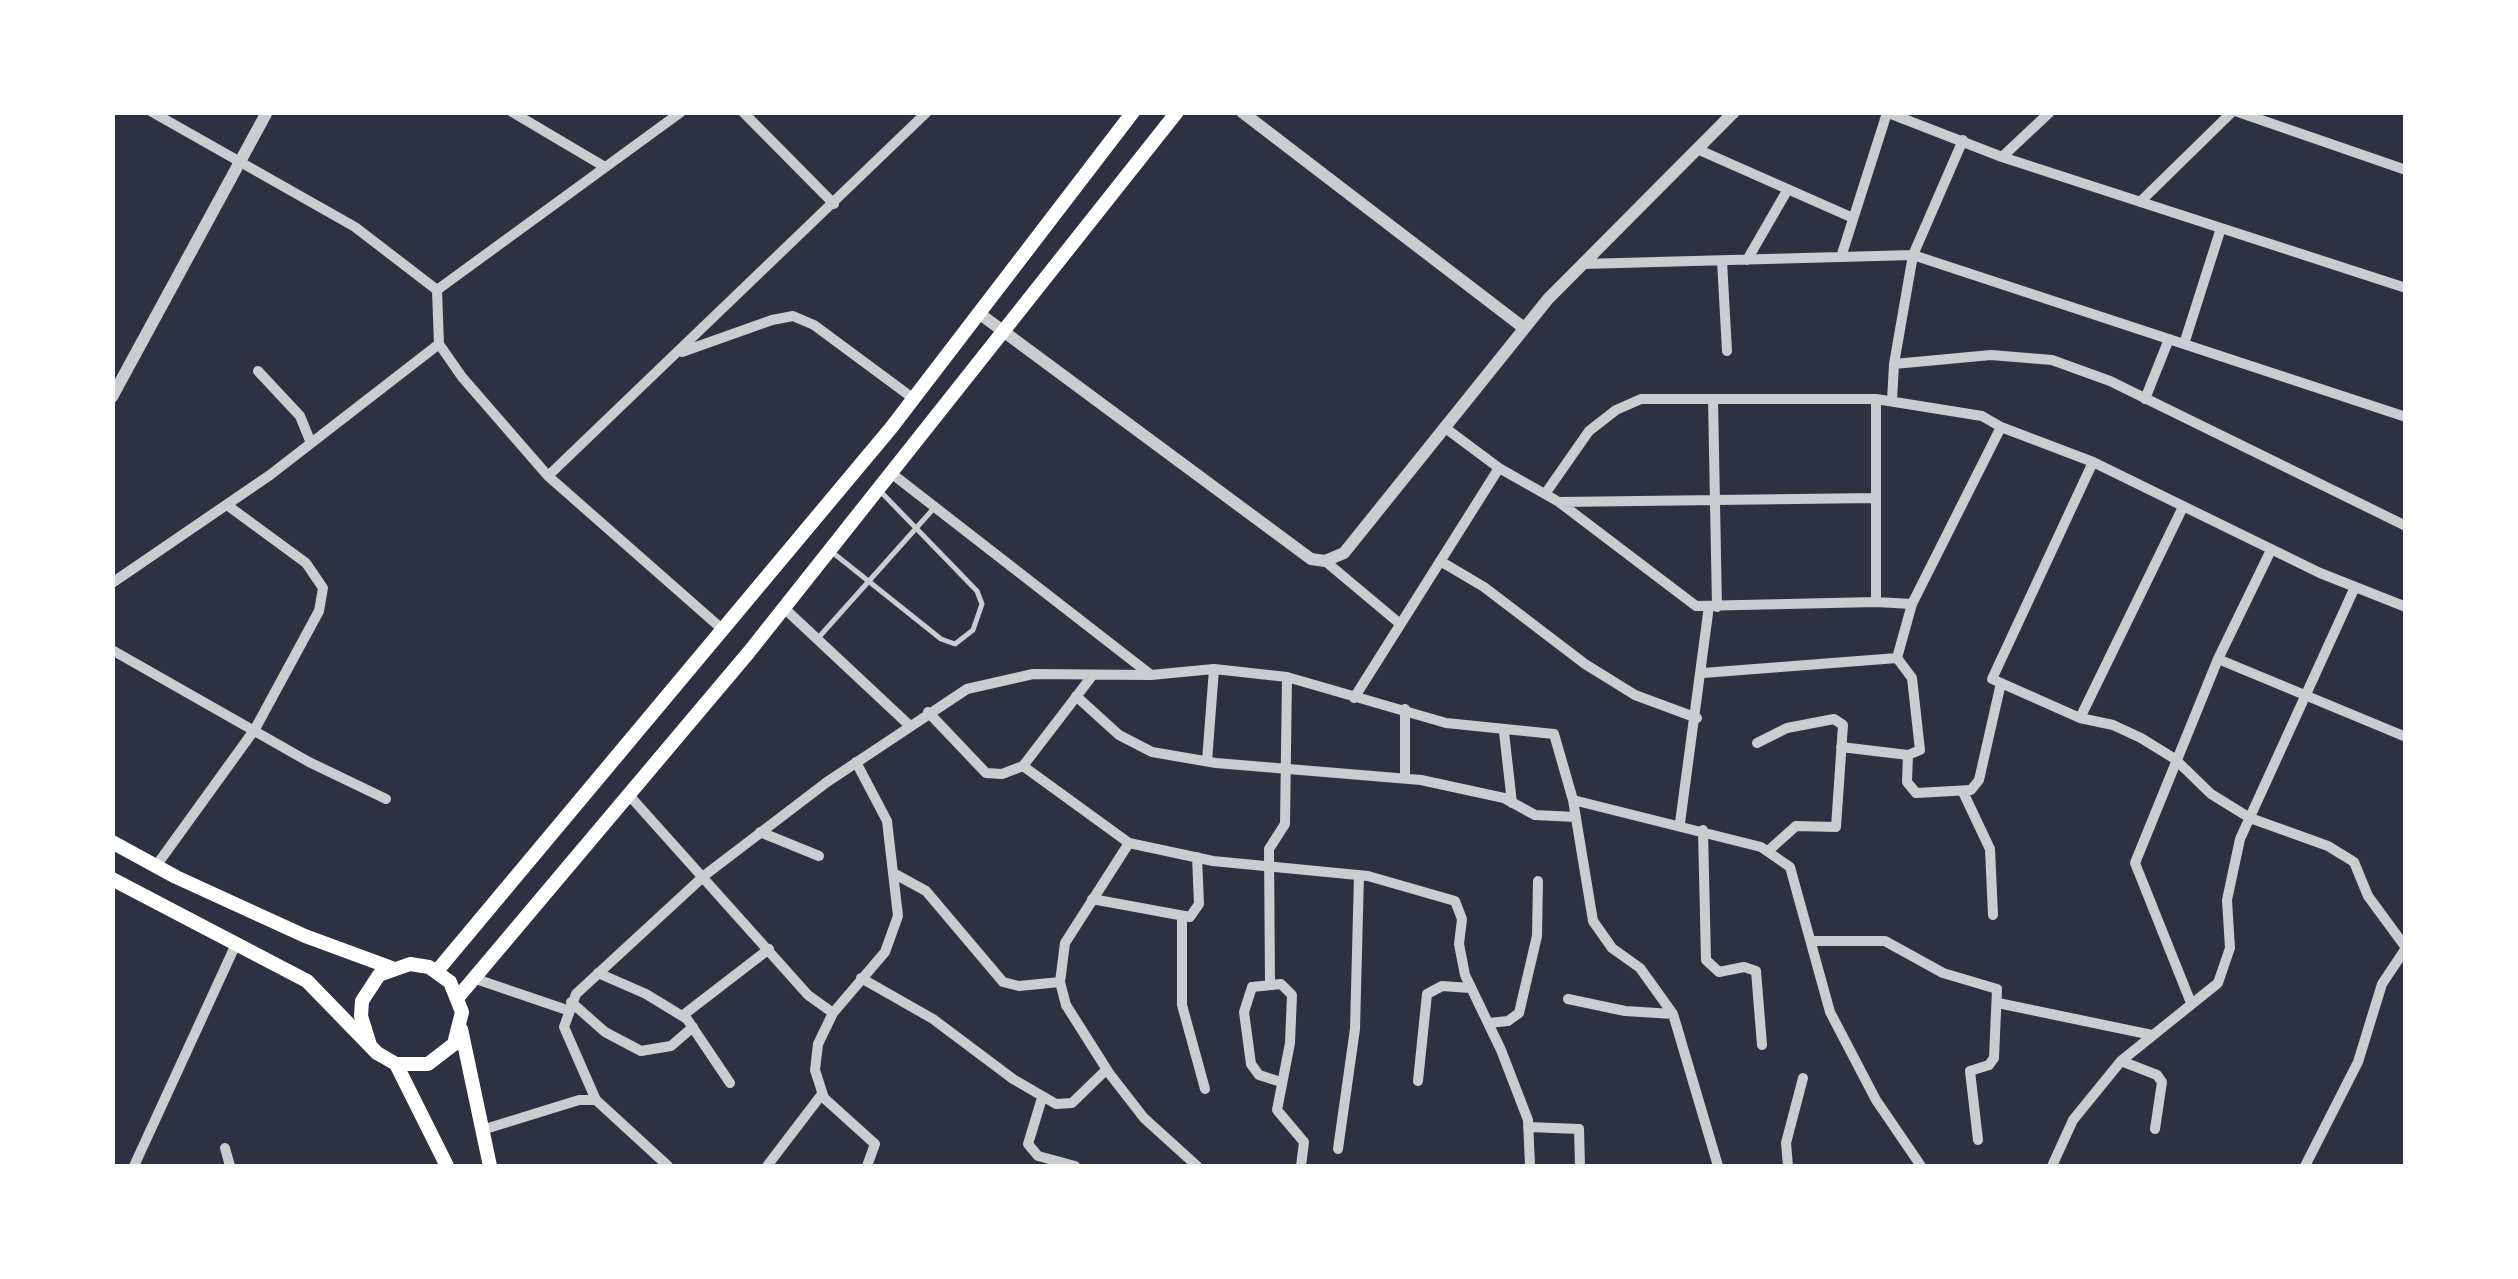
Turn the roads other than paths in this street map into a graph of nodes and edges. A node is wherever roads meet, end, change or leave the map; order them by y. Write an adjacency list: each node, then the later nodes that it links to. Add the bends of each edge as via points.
1 (152, 112): 17 (street)
2 (267, 112): 17 (street)
3 (512, 112): 18 (street)
4 (681, 112): 18 (street)
5 (743, 112): 22 (street)
6 (927, 112): 22 (street)
7 (1134, 112): 32 (main road)
8 (1177, 112): 34 (main road)
9 (1242, 112): 33 (street)
10 (1734, 112): 15 (street)
11 (2050, 112): 16 (street)
12 (2235, 112): 19 (street); 21 (street)
13 (1886, 113): 14 (street); 23 (street)
14 (1963, 140): 16 (street); 25 (street)
15 (1697, 150): 20 (street); 29 (street)
16 (2002, 157): 21 (street)
17 (241, 159): 31 (street, via 354,227); 41 (street)
18 (605, 167): 31 (street)
19 (2406, 170)
20 (1788, 190): 23 (street); 27 (street)
21 (2140, 202): 24 (street)
22 (834, 204): 39 (street)
23 (1854, 218): 26 (street)
24 (2221, 228): 30 (street); 37 (street)
25 (1913, 256): 26 (street); 35 (street); 40 (street)
26 (1841, 257): 27 (street)
27 (1747, 260): 28 (street)
28 (1722, 261): 29 (street); 38 (street)
29 (1583, 264): 33 (street)
30 (2406, 288)
31 (437, 290): 36 (street)
32 (980, 314): 34 (street); 44 (main road)
33 (1524, 328): 50 (street)
34 (1005, 332): 55 (main road); 69 (street, via 1310,560)
35 (2168, 339): 37 (street); 46 (street)
36 (439, 344): 52 (street); 56 (street)
37 (2184, 344): 49 (street)
38 (1727, 350)
39 (676, 354): 44 (street, via 793,316); 56 (street)
40 (1894, 364): 46 (street, via 1992,355 2052,360); 48 (street)
41 (118, 372): 43 (street)
42 (258, 372): 52 (street, via 300,416)
43 (112, 397)
44 (914, 399): 80 (main road)
45 (1876, 399): 47 (street); 48 (street); 59 (street)
46 (2146, 399): 65 (street)
47 (1713, 400): 58 (street, via 1640,399 1616,410 1588,431); 60 (street)
48 (1892, 401): 51 (street, via 1982,416)
49 (2406, 417)
50 (1444, 427): 54 (street); 69 (street, via 1344,553)
51 (2001, 427): 53 (street); 75 (street)
52 (311, 443): 62 (street)
53 (2092, 462): 63 (street); 90 (street, via 2009,634 1992,679)
54 (1499, 468): 58 (street); 70 (street)
55 (891, 473): 57 (main road); 64 (street)
56 (548, 476): 80 (street)
57 (878, 490): 66 (lane); 67 (main road)
58 (1545, 494): 61 (street)
59 (1874, 498): 60 (street); 74 (street)
60 (1715, 500): 61 (street); 76 (street)
61 (1558, 502): 76 (street, via 1696,606)
62 (226, 504): 72 (street); 99 (street, via 306,563 324,588 319,612)
63 (2182, 507): 68 (street); 97 (street)
64 (935, 508): 66 (lane); 87 (street)
65 (2406, 526)
66 (917, 528): 71 (lane); 71 (lane, via 977,591 982,604 973,630 954,644 941,639)
67 (830, 550): 71 (lane); 78 (main road)
68 (2271, 550): 73 (street); 84 (street)
69 (1326, 561): 79 (street)
70 (1440, 561): 79 (street); 96 (street, via 1635,695)
71 (870, 582): 81 (lane)
72 (112, 583)
73 (2355, 587): 77 (street); 92 (street)
74 (1876, 602): 75 (street); 76 (street)
75 (1912, 604): 83 (street)
76 (1713, 606): 86 (street)
77 (2406, 606)
78 (784, 608): 81 (street); 112 (main road)
79 (1399, 624): 93 (street)
80 (722, 630): 141 (main road)
81 (817, 640): 98 (street)
82 (112, 650): 99 (street)
83 (1898, 658): 86 (street); 104 (street, via 1912,678 1922,742)
84 (2218, 659): 92 (street); 105 (street)
85 (1214, 669): 87 (street); 89 (street); 106 (street)
86 (1703, 672): 96 (street)
87 (1151, 675): 88 (street)
88 (1092, 676): 91 (street); 95 (street, via 1006,679 967,689)
89 (1288, 677): 93 (street); 109 (street)
90 (2001, 683): 97 (street); 111 (street, via 1978,780)
91 (1076, 696): 106 (street, via 1135,745); 108 (street)
92 (2306, 696): 101 (street); 117 (street)
93 (1354, 698): 94 (street)
94 (1405, 709): 100 (street); 110 (street)
95 (928, 712): 98 (street); 108 (street, via 986,772)
96 (1696, 718): 118 (street)
97 (2080, 718): 105 (street, via 2113,725)
98 (909, 725): 107 (street)
99 (255, 730): 113 (street); 126 (street)
100 (1504, 732): 114 (street, via 1554,734); 115 (street)
101 (2406, 737)
102 (1757, 743): 103 (street, via 1778,730 1834,718 1842,724)
103 (1841, 748): 104 (street); 123 (street, via 1836,828 1796,826)
104 (1908, 756): 111 (street, via 1907,782 1916,793)
105 (2175, 759): 117 (street, via 2211,794); 151 (street, via 2135,862)
106 (1207, 761): 109 (street)
107 (856, 762): 120 (street); 128 (street, via 887,821)
108 (1024, 766): 122 (street)
109 (1286, 769): 110 (street); 127 (street, via 1286,824 1272,843)
110 (1404, 778): 115 (street)
111 (1963, 792): 134 (street, via 1990,848)
112 (628, 794): 129 (street); 143 (main road)
113 (386, 799)
114 (1573, 800): 116 (street); 118 (street)
115 (1512, 803): 116 (street, via 1535,815)
116 (1576, 817): 154 (street, via 1593,921)
117 (2250, 818): 138 (street, via 2354,862 2368,896); 151 (street, via 2227,900 2230,948 2218,983)
118 (1680, 823): 119 (street)
119 (1704, 830): 123 (street); 161 (street, via 1706,960 1719,972 1756,970)
120 (760, 832): 124 (street); 129 (street)
121 (112, 842): 126 (main road)
122 (1129, 843): 125 (street); 133 (street)
123 (1768, 851): 136 (street, via 1790,868)
124 (819, 856)
125 (1196, 857): 127 (street); 135 (street, via 1199,904)
126 (156, 866): 140 (main road)
127 (1270, 867): 130 (street); 146 (street)
128 (895, 874): 144 (street, via 895,932); 145 (street, via 926,891 1003,982)
129 (705, 875): 139 (street); 142 (street)
130 (1359, 875): 147 (street, via 1454,902); 178 (street, via 1355,1029)
131 (112, 878): 137 (main road)
132 (1538, 881): 156 (street, via 1537,936 1519,1014)
133 (1092, 899): 135 (street); 145 (street, via 1066,943)
134 (1992, 915)
135 (1182, 917): 169 (street, via 1182,1005)
136 (1814, 940): 150 (street, via 1900,946 1944,973 1997,989); 193 (street, via 1830,1012 1876,1100)
137 (236, 944): 160 (main road, via 307,981); 179 (street)
138 (2405, 946): 195 (street, via 2382,984 2358,1062)
139 (770, 950): 153 (street); 155 (street)
140 (392, 968): 141 (main road, via 410,964); 160 (main road, via 362,1001)
141 (437, 971): 148 (main road)
142 (598, 973): 152 (street); 155 (street)
143 (474, 978): 148 (main road); 152 (street)
144 (861, 978): 153 (street); 171 (street, via 933,1018)
145 (1060, 982): 164 (street, via 1066,1005)
146 (1270, 984): 167 (street, via 1292,995); 167 (street, via 1248,991 1244,1012 1254,1070)
147 (1470, 988): 156 (street); 166 (street, via 1442,986 1427,994)
148 (458, 996): 158 (main road)
149 (1568, 999): 154 (street)
150 (1998, 1003): 159 (street); 176 (street, via 1993,1062 1970,1071)
151 (2191, 1003): 159 (street)
152 (569, 1006): 157 (street, via 641,1051 671,1046); 172 (street, via 568,1043)
153 (833, 1013): 170 (street, via 818,1044)
154 (1673, 1014): 191 (street)
155 (682, 1016): 157 (street)
156 (1489, 1023): 173 (street)
157 (693, 1027): 168 (street)
158 (461, 1028): 163 (main road, via 443,1056 428,1064); 175 (main road)
159 (2152, 1035): 162 (street)
160 (370, 1045): 163 (main road)
161 (1762, 1045)
162 (2121, 1060): 174 (street, via 2162,1082); 194 (street, via 2073,1120)
163 (396, 1064): 181 (main road)
164 (1106, 1070): 171 (street, via 1072,1103); 187 (street, via 1144,1118)
165 (1803, 1078): 192 (street, via 1786,1144)
166 (1418, 1081)
167 (1281, 1082): 188 (street, via 1276,1110 1304,1142)
168 (730, 1084)
169 (1205, 1089)
170 (822, 1094): 184 (street); 185 (street, via 874,1144)
171 (1042, 1098): 186 (street, via 1028,1144 1038,1156)
172 (596, 1100): 175 (street); 183 (street)
173 (1528, 1127): 189 (street); 190 (street, via 1579,1128)
174 (2156, 1129)
175 (482, 1130): 182 (main road)
176 (1978, 1140)
177 (225, 1148): 180 (street)
178 (1338, 1149)
179 (134, 1166)
180 (230, 1166)
181 (447, 1166)
182 (490, 1166)
183 (668, 1166)
184 (767, 1166)
185 (867, 1166)
186 (1075, 1166)
187 (1197, 1166)
188 (1300, 1166)
189 (1530, 1166)
190 (1580, 1166)
191 (1718, 1166)
192 (1788, 1166)
193 (1921, 1166)
194 (2052, 1166)
195 (2305, 1166)

